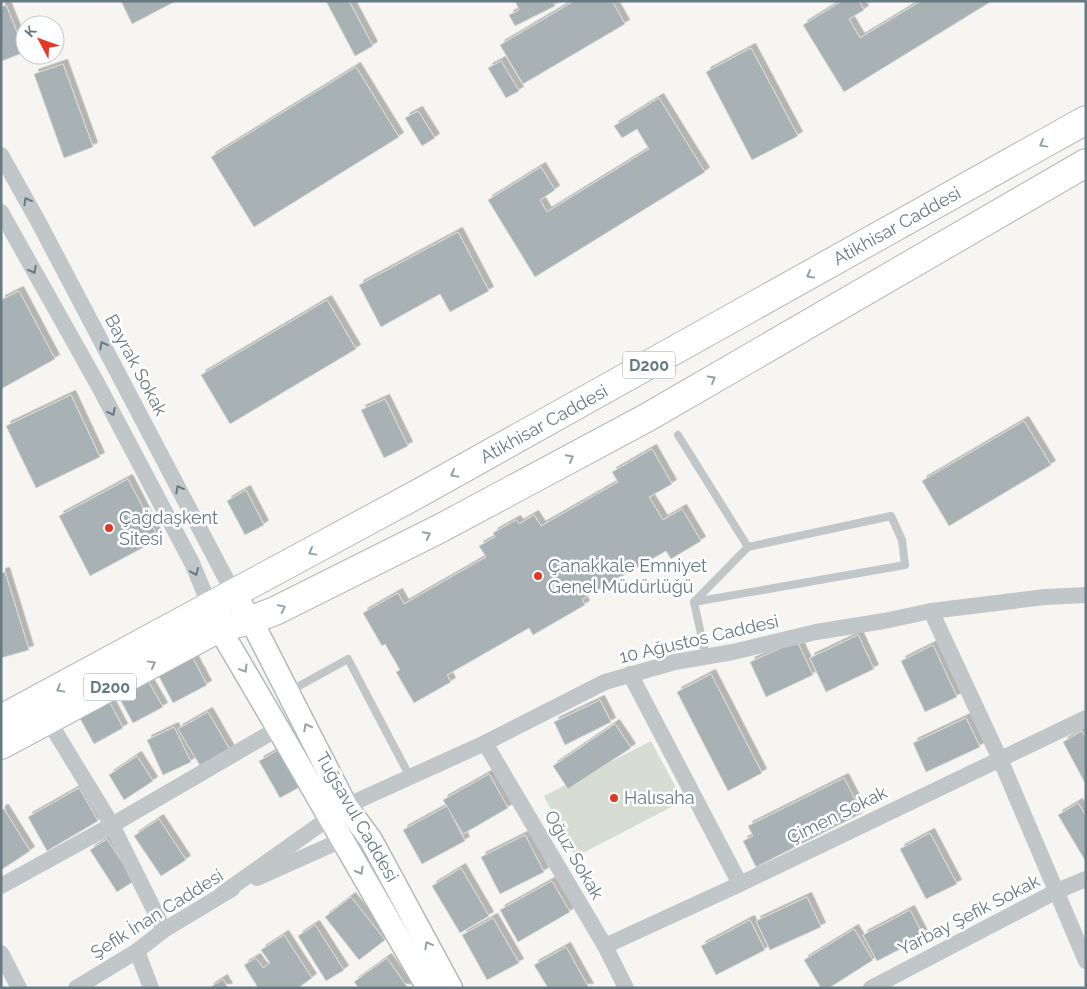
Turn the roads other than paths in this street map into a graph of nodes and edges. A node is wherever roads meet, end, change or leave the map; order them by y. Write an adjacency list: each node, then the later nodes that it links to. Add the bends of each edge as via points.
1 (1086, 120): 7 (highway, Atikhisar Caddesi / D200, one-way to 7)
2 (1, 156): 7 (street, Bayrak Sokak, one-way to 2)
3 (1086, 163): 12 (highway, D200, one-way to 3, via 441,528 639,421)
4 (1, 212): 11 (street, one-way to 11, via 192,563)
5 (678, 435): 6 (lane)
6 (748, 547): 9 (lane); 9 (lane, via 891,516 902,540 905,565)
7 (234, 594): 11 (highway, Atikhisar Caddesi / D200); 12 (main road, Tuğsavul Caddesi)
8 (1086, 595): 10 (street, 10 Ağustos Caddesi)
9 (694, 602): 13 (lane)
10 (932, 611): 13 (street, 10 Ağustos Caddesi, via 816,632); 22 (street)
11 (214, 617): 12 (highway, D200); 17 (highway, D200, one-way to 17); 18 (highway, D200, one-way to 11); 19 (main road, one-way to 19)
12 (251, 620): 15 (main road, Tuğsavul Caddesi)
13 (706, 657): 14 (street, 10 Ağustos Caddesi)
14 (630, 674): 20 (street, 10 Ağustos Caddesi, via 606,682); 28 (street)
15 (288, 692): 23 (lane, via 348,659); 24 (main road, Tuğsavul Caddesi, one-way to 15)
16 (1086, 718): 22 (street, Çimen Sokak)
17 (1, 719)
18 (48, 720): 21 (highway, D200); 25 (street)
19 (279, 728): 24 (main road); 25 (street)
20 (485, 743): 23 (street, 10 Ağustos Caddesi); 33 (street, Oğuz Sokak)
21 (1, 745)
22 (1000, 759): 28 (street, Çimen Sokak); 30 (street)
23 (410, 777): 24 (street, 10 Ağustos Caddesi)
24 (338, 812): 26 (main road); 31 (street, 10 Ağustos Caddesi); 41 (main road, Tuğsavul Caddesi, one-way to 24, via 371,840)
25 (112, 825): 29 (street); 32 (street)
26 (342, 840): 31 (street, Şefik İnan Caddesi); 40 (main road, one-way to 40)
27 (1086, 879): 30 (street, Yarbay Şefik Sokak)
28 (740, 884): 33 (street, Çimen Sokak)
29 (1, 886)
30 (1057, 891): 36 (street); 43 (street, Yarbay Şefik Sokak)
31 (222, 894): 32 (street, Şefik İnan Caddesi)
32 (164, 930): 34 (street, Şefik İnan Caddesi)
33 (605, 946): 42 (street, Oğuz Sokak)
34 (137, 951): 38 (street, Şefik İnan Caddesi); 39 (street)
35 (1, 953): 37 (street)
36 (1086, 961)
37 (19, 988)
38 (76, 988)
39 (152, 988)
40 (428, 988)
41 (451, 988)
42 (626, 988)
43 (871, 988)

